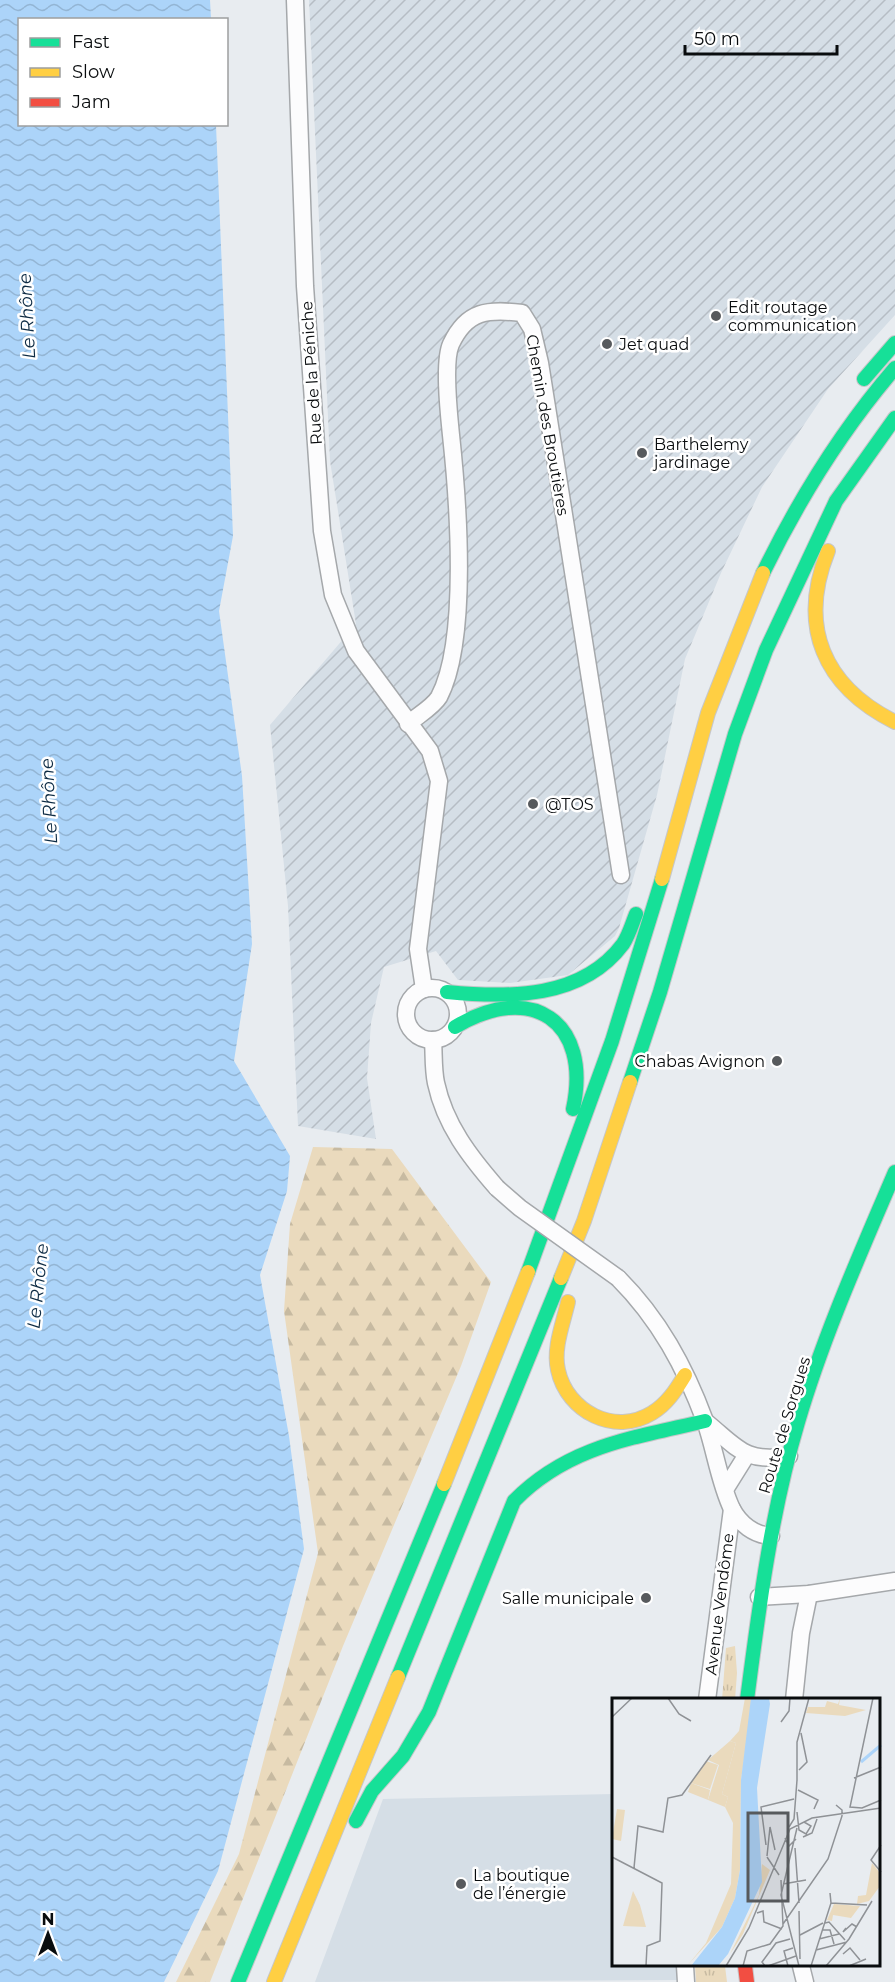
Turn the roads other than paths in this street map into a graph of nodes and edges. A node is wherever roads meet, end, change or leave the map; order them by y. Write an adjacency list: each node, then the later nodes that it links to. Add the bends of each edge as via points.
1 (294, 0): 13 (street, Rue de la Péniche, via 305,286 321,531 333,595 356,651)
2 (895, 343): 4 (main road)
3 (895, 368): 9 (main road, via 852,417)
4 (855, 390)
5 (895, 418): 22 (main road, via 836,501 766,650 735,734 660,992)
6 (889, 452): 8 (main road)
7 (812, 457): 9 (main road)
8 (871, 478)
9 (808, 488): 11 (main road, via 764,570)
10 (839, 527): 12 (main road, via 816,585 816,623 823,648 832,670 847,688 862,703)
11 (708, 714): 14 (main road); 24 (main road, via 647,930 593,1096)
12 (895, 722)
13 (408, 724): 15 (street, Chemin des Broutières, via 438,699 452,654 460,533 447,397 450,346 470,317 493,310 522,313 532,329 540,363); 17 (street, Rue de la Péniche, via 430,751 439,781 417,949)
14 (687, 734)
15 (621, 875)
16 (640, 899): 18 (main road, via 634,922 616,955 576,983 486,998)
17 (424, 989): 18 (street, via 432,987); 20 (street, via 410,1000 406,1018 415,1034)
18 (447, 992): 19 (street, via 458,1008)
19 (455, 1027): 20 (street, via 446,1036); 24 (main road, via 489,1010 528,1009 563,1028 580,1067 576,1100)
20 (433, 1040): 23 (street, bridge, via 436,1082 449,1121 470,1157 520,1208 618,1278 642,1302 663,1330)
21 (895, 1172): 26 (main road, Route de Sorgues, via 830,1332)
22 (584, 1221): 23 (main road, via 556,1352 563,1386 572,1401 602,1419 635,1421 672,1398); 37 (main road)
23 (685, 1375): 25 (street)
24 (473, 1415): 41 (main road)
25 (705, 1421): 27 (street); 28 (street); 37 (main road, via 569,1457 540,1474 519,1493 429,1712 403,1756 372,1791 329,1875)
26 (789, 1455): 27 (street, via 770,1459); 30 (main road, Route de Sorgues)
27 (746, 1456): 28 (street)
28 (726, 1488): 29 (street)
29 (732, 1509): 30 (street, via 758,1535); 34 (street, Avenue Vendôme)
30 (771, 1536): 33 (main road, Route de Sorgues)
31 (895, 1581): 32 (street)
32 (809, 1594): 33 (street); 36 (street)
33 (759, 1597): 35 (main road, Route de Sorgues)
34 (707, 1698)
35 (747, 1698)
36 (794, 1698)
37 (300, 1920): 42 (main road)
38 (685, 1967): 43 (street)
39 (745, 1967): 44 (main road)
40 (801, 1967): 45 (street)
41 (238, 1982)
42 (274, 1982)
43 (686, 1982)
44 (747, 1982)
45 (805, 1982)

